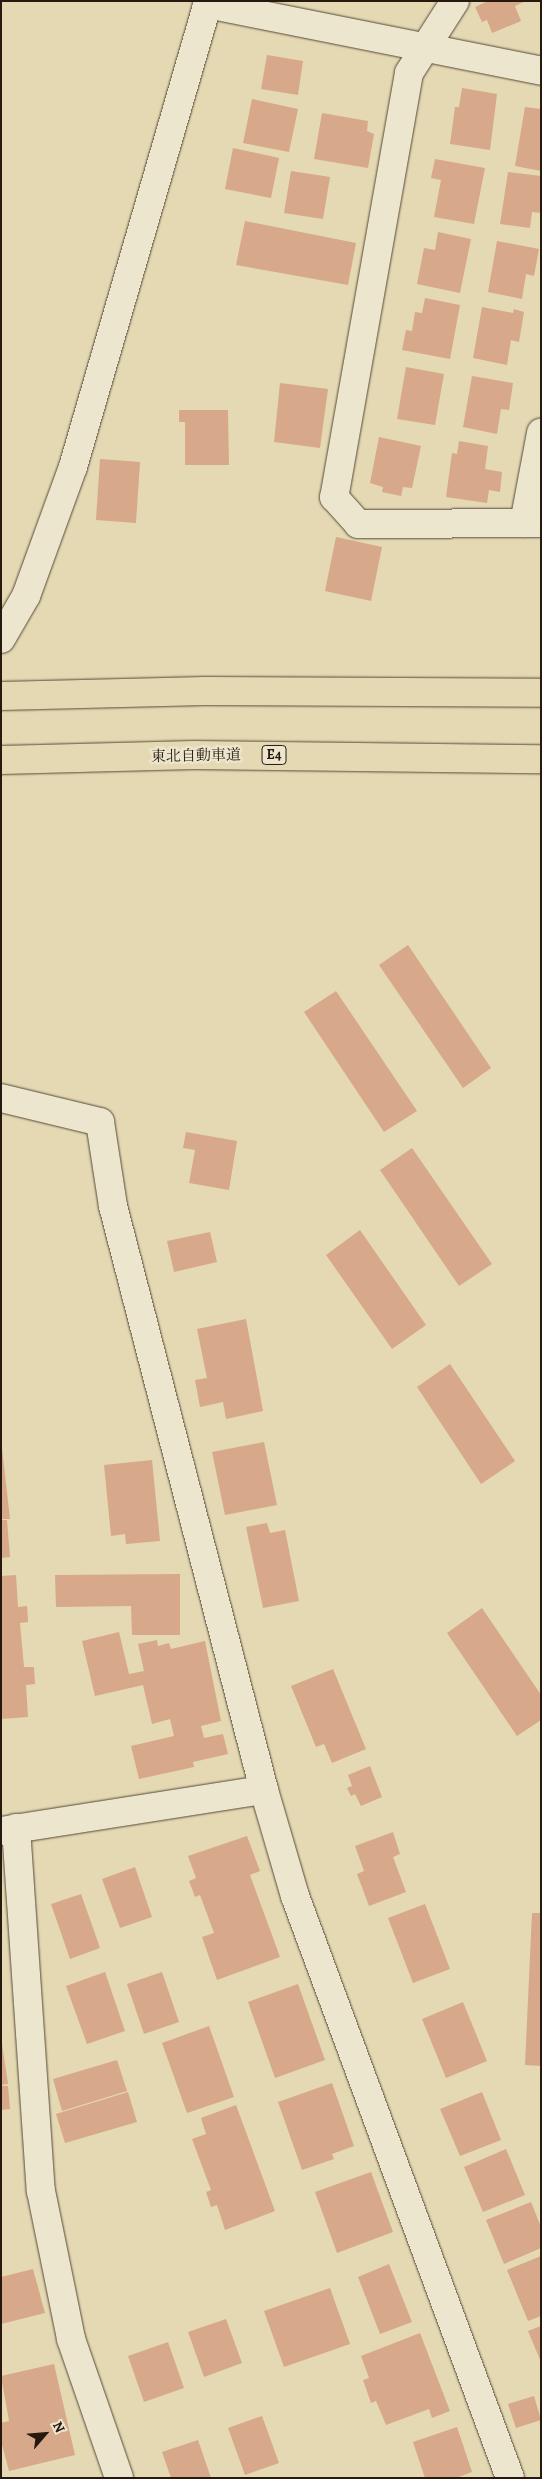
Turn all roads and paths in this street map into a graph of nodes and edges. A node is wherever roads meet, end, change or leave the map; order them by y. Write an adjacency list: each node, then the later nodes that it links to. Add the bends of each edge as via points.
1 (455, 1): 3 (street)
2 (208, 2): 3 (street); 7 (street, via 73,467)
3 (424, 49): 4 (street, via 497,60); 6 (street, via 409,73 334,497 358,524)
4 (541, 71)
5 (541, 433): 6 (street)
6 (532, 523)
7 (14, 596): 8 (street)
8 (1, 639)
9 (541, 693): 10 (highway, via 205,691)
10 (12, 696)
11 (541, 758): 12 (highway, 東北自動車道 / E4, via 399,755)
12 (4, 759)
13 (1, 1098): 14 (street, via 100,1122 113,1206)
14 (264, 1790): 15 (street); 17 (street, via 295,1896)
15 (9, 1830): 16 (street, via 41,2191 71,2338)
16 (119, 2478)
17 (510, 2478)

